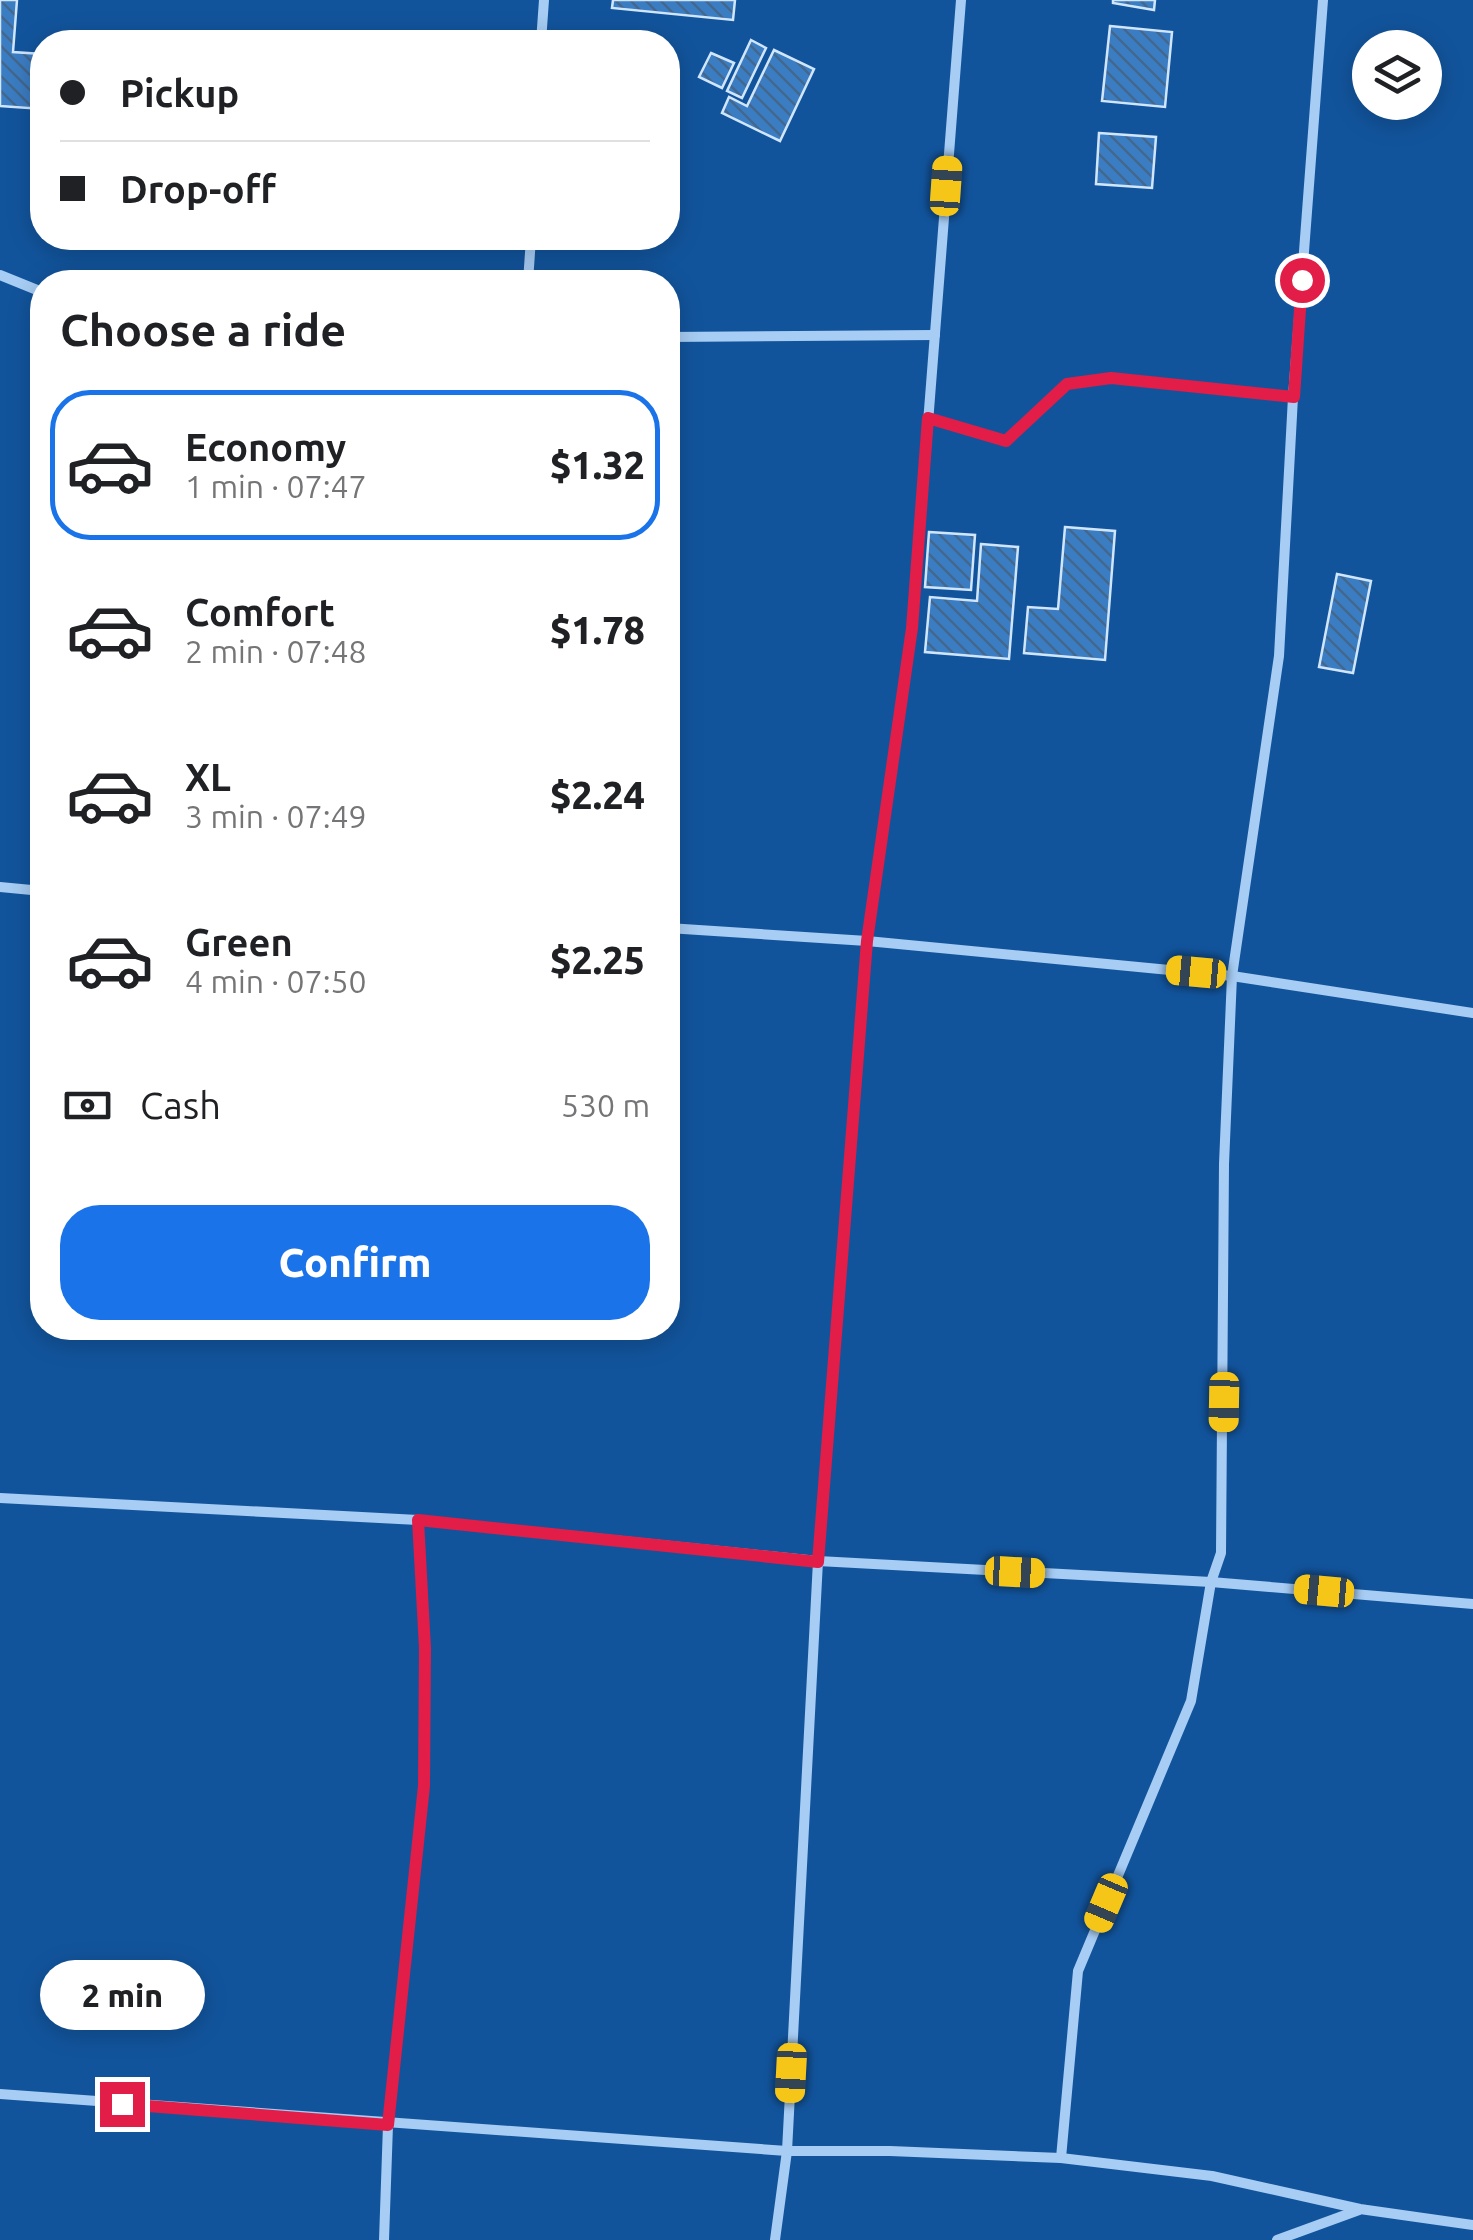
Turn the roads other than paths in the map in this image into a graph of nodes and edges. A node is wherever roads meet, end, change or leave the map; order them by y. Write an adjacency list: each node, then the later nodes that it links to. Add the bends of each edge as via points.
1 (544, 0): 4 (street)
2 (960, 0): 7 (street)
3 (1322, 0): 9 (street)
4 (542, 30)
5 (0, 276): 6 (street)
6 (30, 287)
7 (935, 334): 8 (street); 10 (street)
8 (680, 337)
9 (1294, 397): 10 (street, via 1111,378 1067,384 1006,441); 15 (street, via 1279,656)
10 (928, 418): 14 (street, via 912,628)
11 (0, 888): 12 (street)
12 (30, 889)
13 (680, 929): 14 (street)
14 (867, 941): 15 (street); 19 (street)
15 (1232, 976): 16 (street); 20 (street, via 1221,1553)
16 (1473, 1012)
17 (0, 1498): 18 (street)
18 (418, 1520): 19 (street); 23 (street, via 424,1786)
19 (818, 1562): 20 (street); 24 (street)
20 (1211, 1582): 21 (street); 25 (street, via 1190,1701 1078,1971)
21 (1473, 1604)
22 (0, 2094): 23 (street)
23 (388, 2125): 24 (street); 28 (street)
24 (787, 2152): 25 (street); 29 (street)
25 (1061, 2158): 26 (street, via 1212,2176)
26 (1360, 2210): 27 (street); 30 (street)
27 (1473, 2225)
28 (384, 2240)
29 (775, 2240)
30 (1277, 2240)

